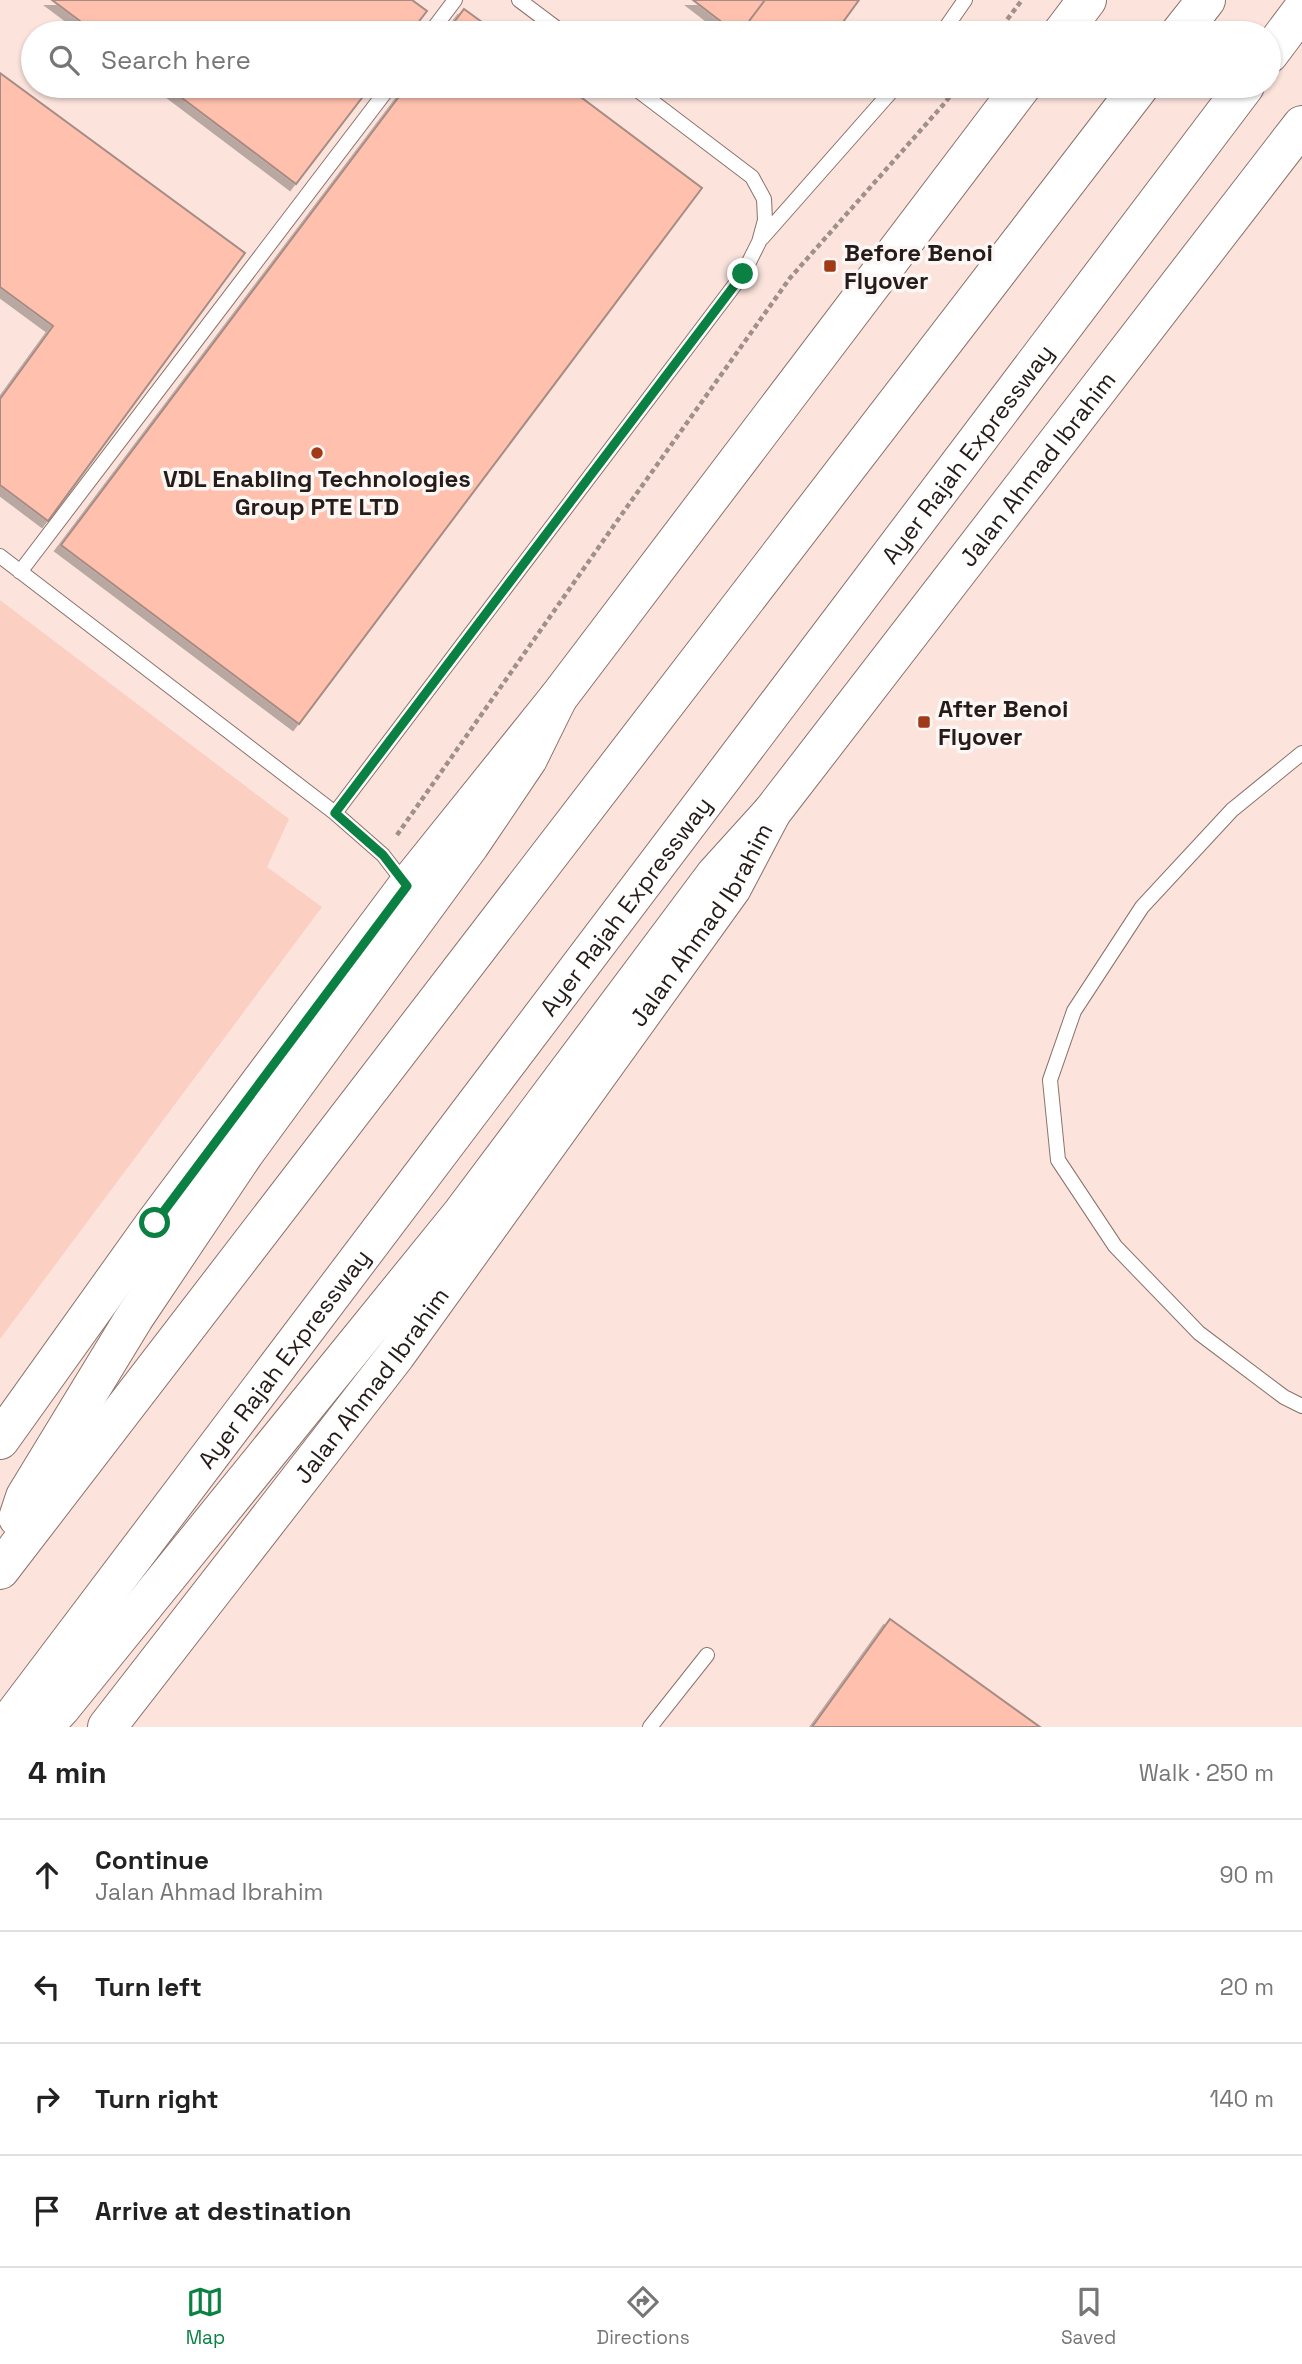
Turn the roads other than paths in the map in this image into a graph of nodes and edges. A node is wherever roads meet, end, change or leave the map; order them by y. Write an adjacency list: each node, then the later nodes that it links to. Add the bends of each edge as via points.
1 (455, 0): 7 (lane)
2 (519, 0): 8 (lane)
3 (965, 0): 9 (lane)
4 (1087, 0): 10 (main road)
5 (1206, 0): 11 (main road)
6 (1302, 10): 12 (main road)
7 (439, 21)
8 (547, 21)
9 (950, 21)
10 (1071, 21)
11 (1189, 21)
12 (1281, 38)
13 (381, 98): 22 (lane)
14 (648, 98): 20 (lane, via 752,177 764,199)
15 (885, 98): 20 (lane)
16 (1013, 98): 23 (main road)
17 (1131, 98): 30 (main road)
18 (1236, 98): 32 (main road, Ayer Rajah Expressway)
19 (1302, 125): 25 (main road, Jalan Ahmad Ibrahim)
20 (759, 242): 26 (lane, via 743,274)
21 (0, 556): 22 (lane)
22 (20, 572): 26 (lane)
23 (558, 698): 27 (main road); 30 (main road, via 528,759 244,1154 134,1318 25,1497)
24 (1302, 753): 28 (lane, via 1232,810 1142,907 1074,1011 1050,1080 1058,1160 1115,1246 1199,1333)
25 (772, 812): 33 (main road, via 715,875 463,1212); 34 (main road, Jalan Ahmad Ibrahim, via 732,888 397,1355)
26 (335, 813): 27 (lane, via 383,855)
27 (407, 886): 29 (main road, via 155,1223)
28 (1302, 1406)
29 (0, 1440)
30 (7, 1561)
31 (706, 1655): 35 (lane)
32 (5, 1727)
33 (43, 1727)
34 (107, 1727)
35 (650, 1727)

